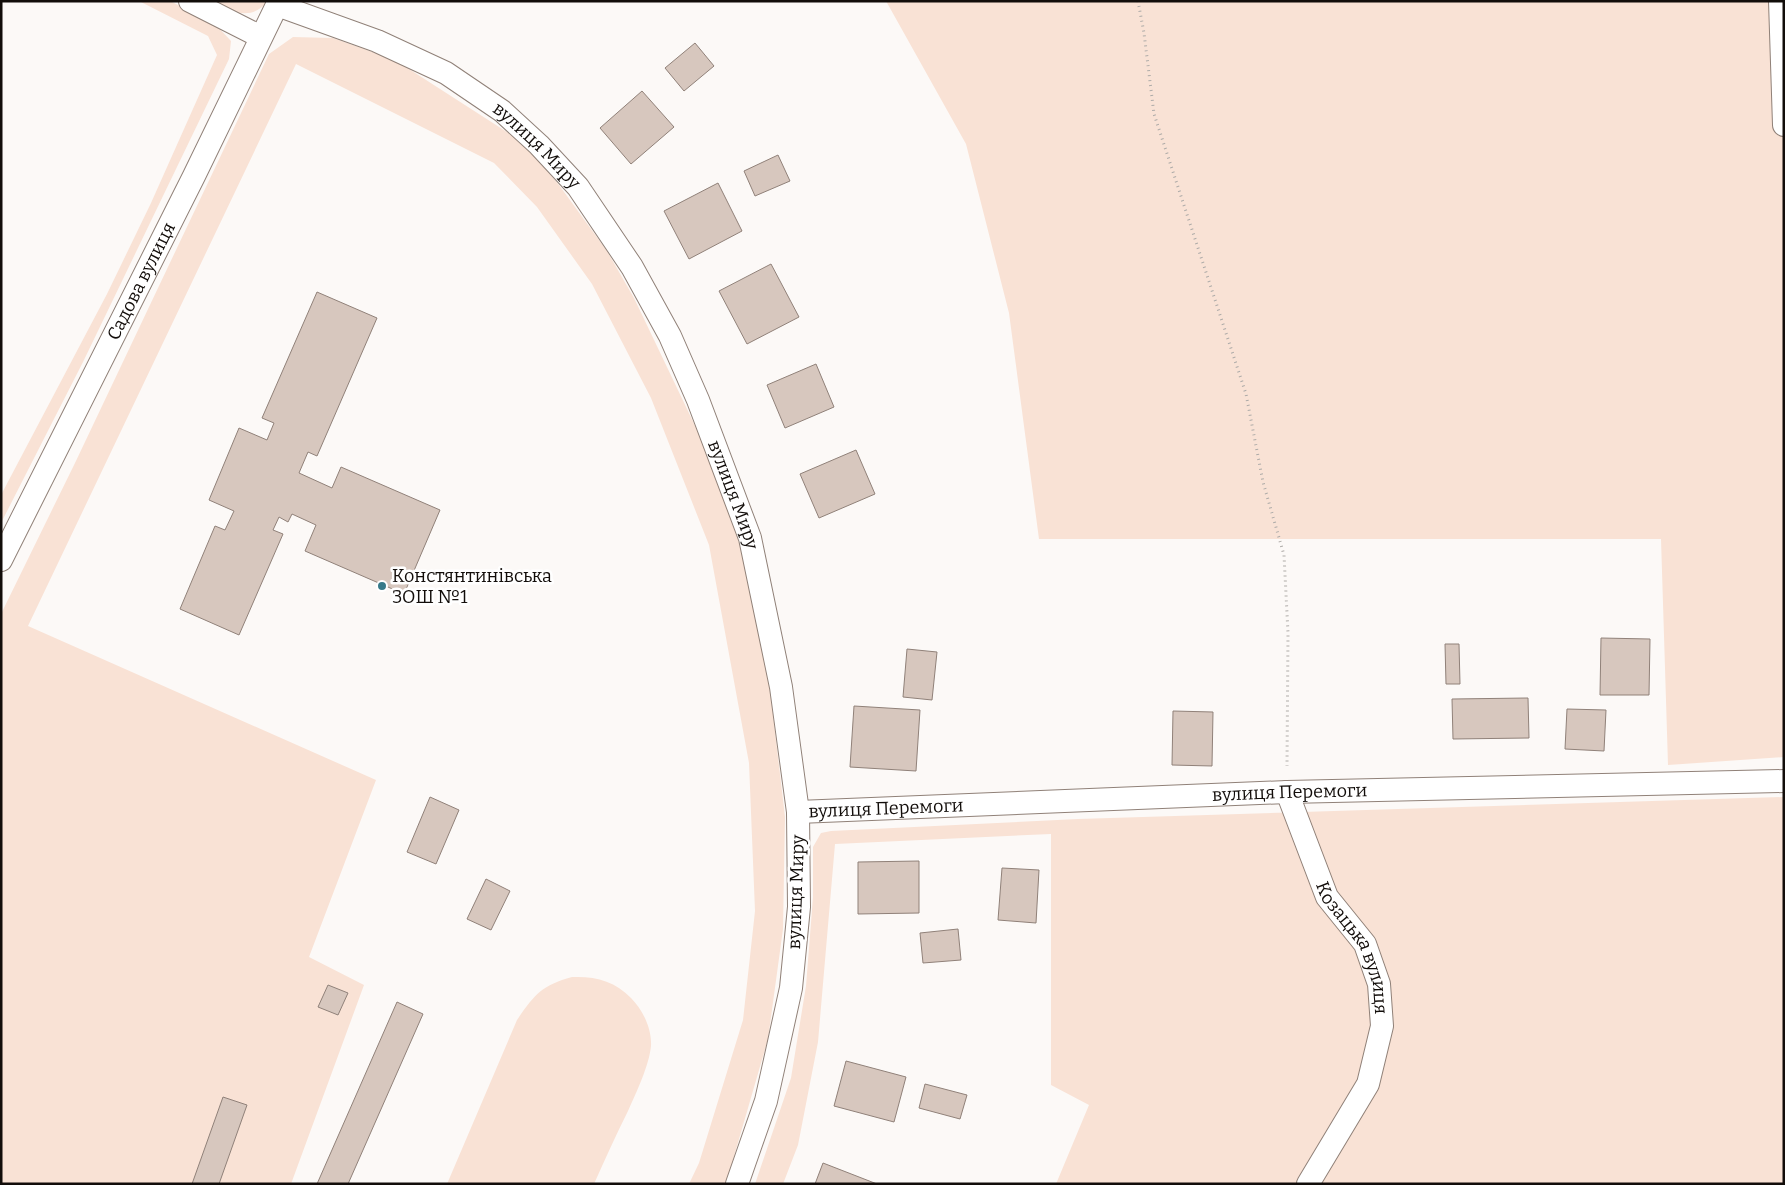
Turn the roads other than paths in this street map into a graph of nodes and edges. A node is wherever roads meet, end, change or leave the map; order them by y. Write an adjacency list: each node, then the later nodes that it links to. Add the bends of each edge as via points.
1 (190, 1): 4 (street)
2 (1780, 1): 5 (street)
3 (278, 3): 4 (street, Садова вулиця); 9 (street, вулиця Миру, via 377,41 446,73 502,111 578,187 632,267 670,336 698,400 750,538 781,687)
4 (261, 37): 6 (street, Садова вулиця)
5 (1784, 125)
6 (1, 560)
7 (1784, 781): 8 (street, вулиця Перемоги)
8 (1287, 792): 9 (street, вулиця Перемоги); 11 (street, Козацька вулиця, via 1327,896 1365,944 1379,984 1382,1026 1368,1084)
9 (798, 812): 10 (street, вулиця Миру, via 799,907 791,988 766,1100)
10 (737, 1184)
11 (1308, 1184)

